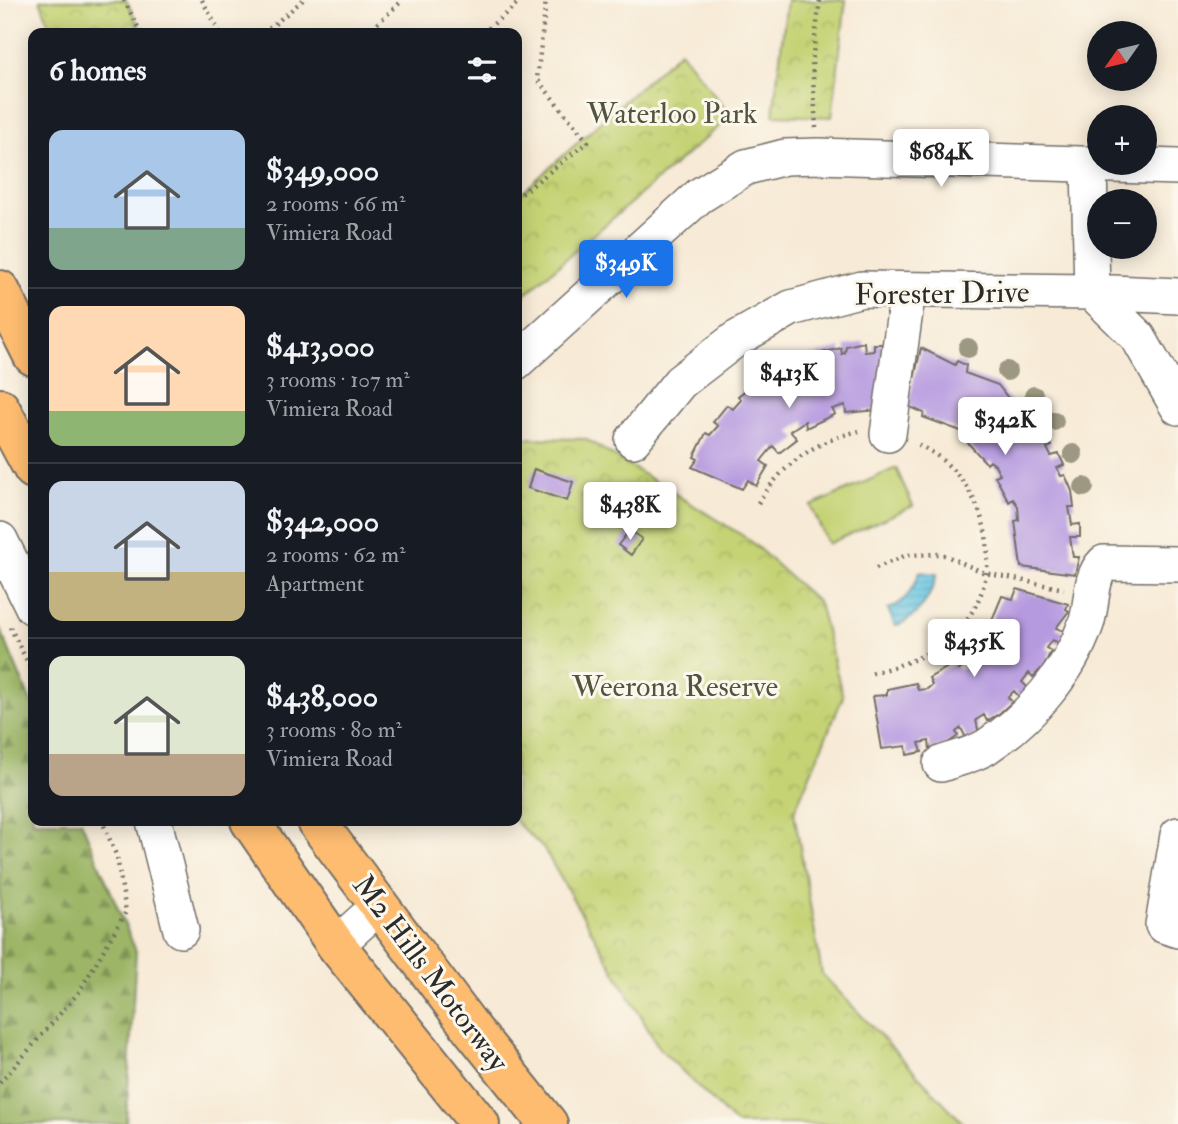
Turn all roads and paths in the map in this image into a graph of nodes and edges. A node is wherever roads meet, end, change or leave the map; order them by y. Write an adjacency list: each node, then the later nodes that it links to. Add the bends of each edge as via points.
1 (124, 0): 8 (path)
2 (202, 0): 9 (path)
3 (303, 0): 10 (path)
4 (403, 0): 11 (path)
5 (515, 0): 12 (path, via 518,3)
6 (545, 0): 18 (path, via 537,79 587,142)
7 (820, 0): 13 (path, via 812,61)
8 (138, 28)
9 (217, 28)
10 (270, 28)
11 (373, 28)
12 (489, 28)
13 (818, 156): 14 (street); 24 (street, via 785,157 746,167 699,196)
14 (1087, 166)
15 (1157, 167): 16 (street)
16 (1178, 167)
17 (1089, 175): 21 (street)
18 (522, 193)
19 (0, 290): 23 (highway)
20 (908, 290): 21 (street, Forester Drive); 27 (street); 28 (street, Forester Drive, via 862,289 790,308 736,339 681,382)
21 (1092, 292): 22 (street, Forester Drive); 25 (street, via 1138,337)
22 (1178, 296)
23 (28, 346)
24 (522, 357)
25 (1178, 407)
26 (0, 408): 29 (highway)
27 (888, 433): 30 (path, via 861,430 828,439 799,455 775,477); 34 (path, via 954,467 972,492 984,521 989,553)
28 (634, 440)
29 (28, 460)
30 (758, 503)
31 (0, 540): 35 (street)
32 (1178, 564): 36 (street, via 1104,563)
33 (876, 568): 34 (path, via 907,555 942,554)
34 (985, 573): 36 (path); 37 (path, via 976,603 958,630 907,664)
35 (28, 580)
36 (1092, 595): 38 (street, via 1087,622 1068,664 1031,711 985,748)
37 (872, 673)
38 (941, 764)
39 (105, 826): 48 (path, via 117,857 125,912 79,992)
40 (154, 826): 46 (street)
41 (253, 826): 47 (highway, M2 Hills Motorway)
42 (320, 826): 44 (highway, M2 Hills Motorway)
43 (1178, 835): 45 (street)
44 (379, 906): 47 (street); 50 (highway, M2 Hills Motorway)
45 (1170, 928)
46 (181, 930)
47 (336, 945): 49 (highway, M2 Hills Motorway)
48 (0, 1083)
49 (480, 1124)
50 (548, 1124)

